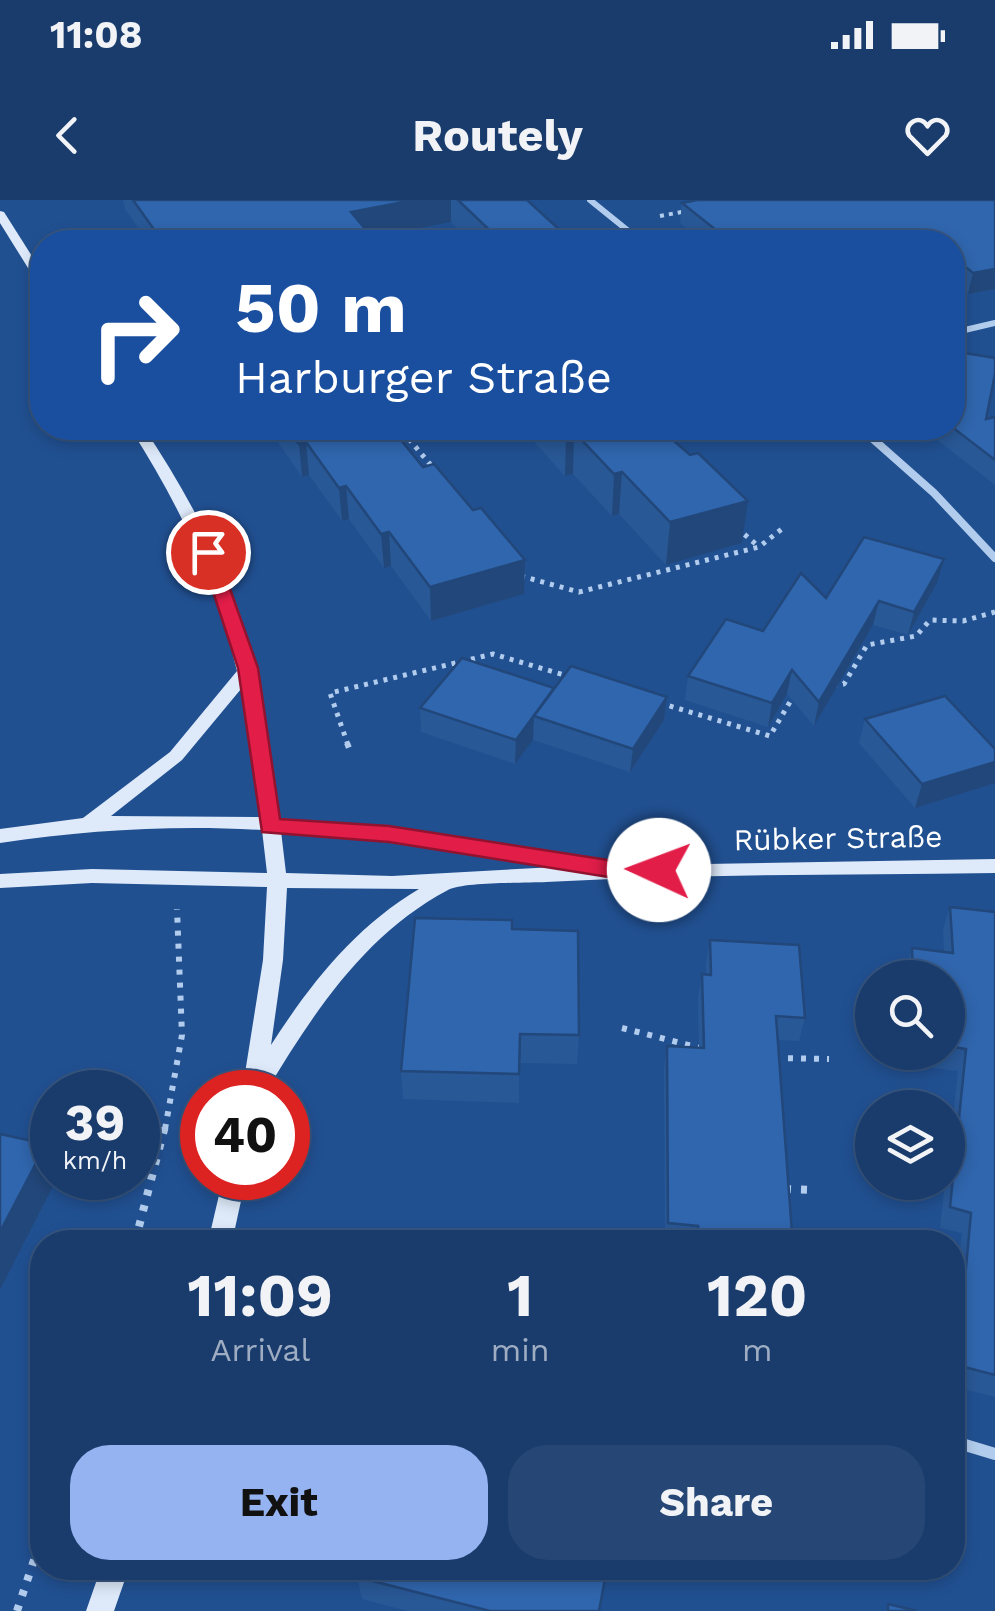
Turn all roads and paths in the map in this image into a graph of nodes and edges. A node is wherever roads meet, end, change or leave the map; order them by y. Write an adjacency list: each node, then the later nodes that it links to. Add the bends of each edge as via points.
1 (590, 200): 4 (street)
2 (691, 210): 4 (path)
3 (0, 214): 6 (street)
4 (619, 224): 5 (street)
5 (627, 230)
6 (30, 262)
7 (995, 323): 8 (street)
8 (965, 330)
9 (146, 440): 19 (street, via 208,552)
10 (410, 440): 12 (path)
11 (874, 440): 16 (street)
12 (436, 472)
13 (732, 523): 15 (path)
14 (782, 528): 15 (path)
15 (759, 547): 17 (path, via 579,592)
16 (995, 558)
17 (520, 576)
18 (995, 612): 21 (path, via 930,620 916,636 866,645 844,684)
19 (248, 668): 25 (street, via 176,756); 26 (street)
20 (585, 681): 24 (path, via 492,654 330,693)
21 (829, 686)
22 (798, 688): 23 (path, via 770,736)
23 (659, 703)
24 (351, 753)
25 (88, 824): 26 (street, Rübker Straße); 27 (street, Rübker Straße)
26 (270, 826): 29 (street, Rübker Straße, via 389,834); 31 (street)
27 (0, 836)
28 (995, 866): 29 (street, Rübker Straße)
29 (621, 870): 32 (street, Rübker Straße)
30 (177, 878): 31 (street, Rübker Straße); 33 (street, Rübker Straße); 43 (path, via 182,1035)
31 (277, 880): 32 (street, Rübker Straße); 38 (street)
32 (448, 880): 39 (street, via 409,902 340,964)
33 (0, 882)
34 (622, 1028): 35 (path)
35 (707, 1050)
36 (758, 1058): 37 (path)
37 (829, 1058)
38 (256, 1070)
39 (267, 1070)
40 (777, 1189): 41 (path)
41 (813, 1190)
42 (229, 1200): 44 (street)
43 (138, 1230)
44 (223, 1230)
45 (965, 1446): 46 (street)
46 (995, 1454)
47 (30, 1574): 49 (path)
48 (111, 1580): 50 (street)
49 (18, 1611)
50 (100, 1611)

